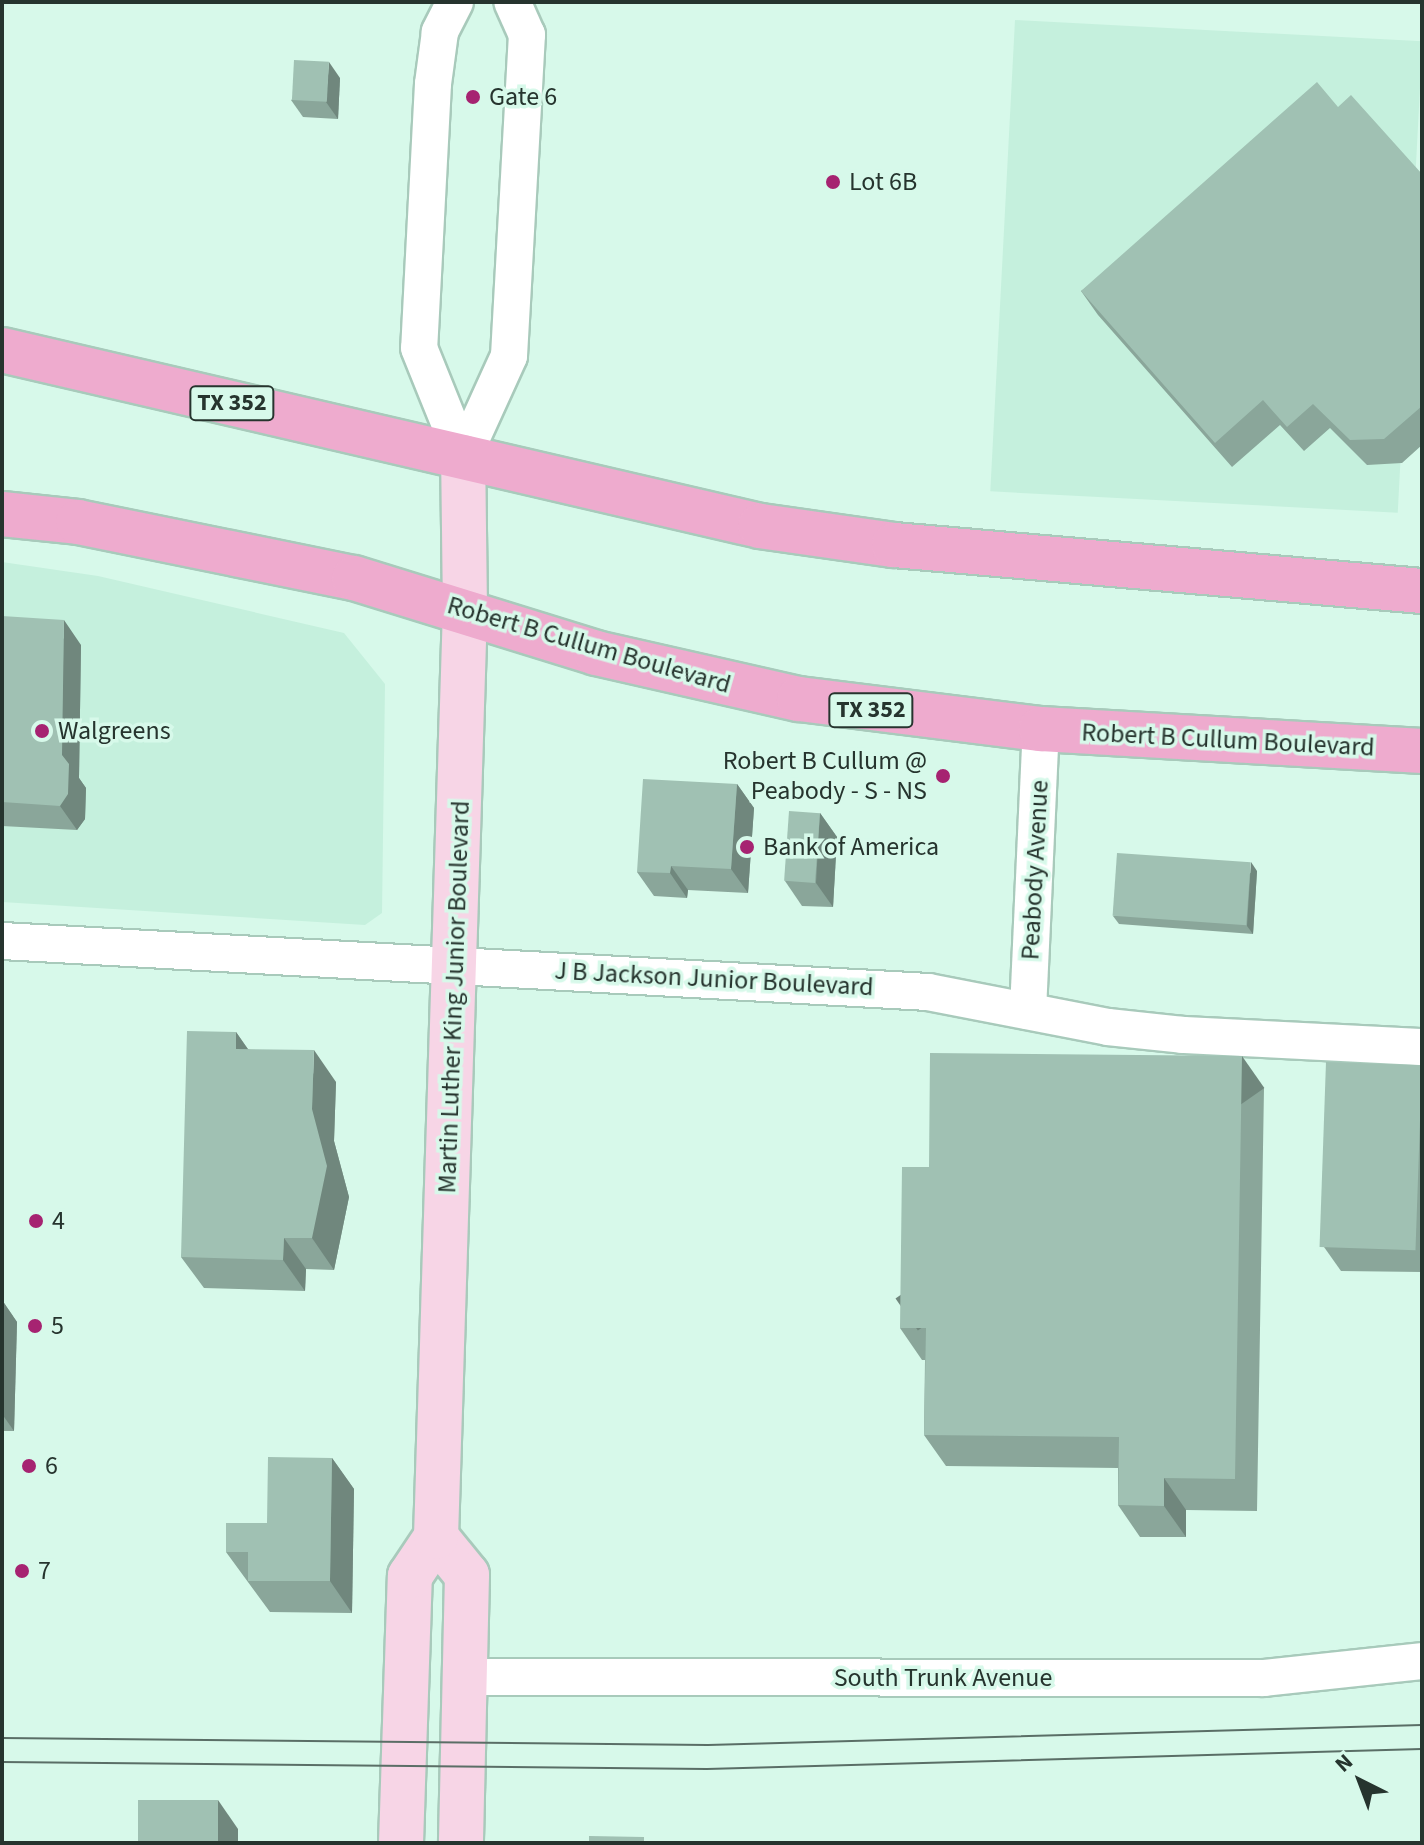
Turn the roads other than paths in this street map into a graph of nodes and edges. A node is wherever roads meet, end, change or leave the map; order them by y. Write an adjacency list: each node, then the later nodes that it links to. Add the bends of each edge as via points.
1 (455, 2): 4 (street, Martin Luther King Junior Boulevard, via 440,32 433,84 419,348)
2 (512, 2): 4 (street, Martin Luther King Junior Boulevard, via 527,35 509,356)
3 (2, 350): 4 (main road, TX 352)
4 (463, 457): 6 (main road, TX 352, via 760,526 894,545); 7 (main road, Martin Luther King Junior Boulevard)
5 (2, 514): 7 (main road, Robert B Cullum Boulevard / TX 352, via 78,522 354,578)
6 (1422, 591)
7 (465, 611): 8 (main road, Robert B Cullum Boulevard / TX 352, via 726,685 912,717); 11 (main road, Martin Luther King Junior Boulevard)
8 (1041, 729): 9 (main road, Robert B Cullum Boulevard / TX 352); 12 (street, Peabody Avenue)
9 (1422, 751)
10 (2, 941): 11 (street, J B Jackson Junior Boulevard)
11 (455, 966): 12 (street, J B Jackson Junior Boulevard, via 928,992); 14 (main road, Martin Luther King Junior Boulevard)
12 (1028, 1011): 13 (street, J B Jackson Junior Boulevard, via 1183,1035)
13 (1422, 1047)
14 (436, 1537): 16 (main road, via 467,1575); 17 (main road, via 410,1576)
15 (1422, 1661): 16 (street, South Trunk Avenue, via 1264,1678)
16 (464, 1677): 18 (main road)
17 (401, 1843)
18 (461, 1843)

